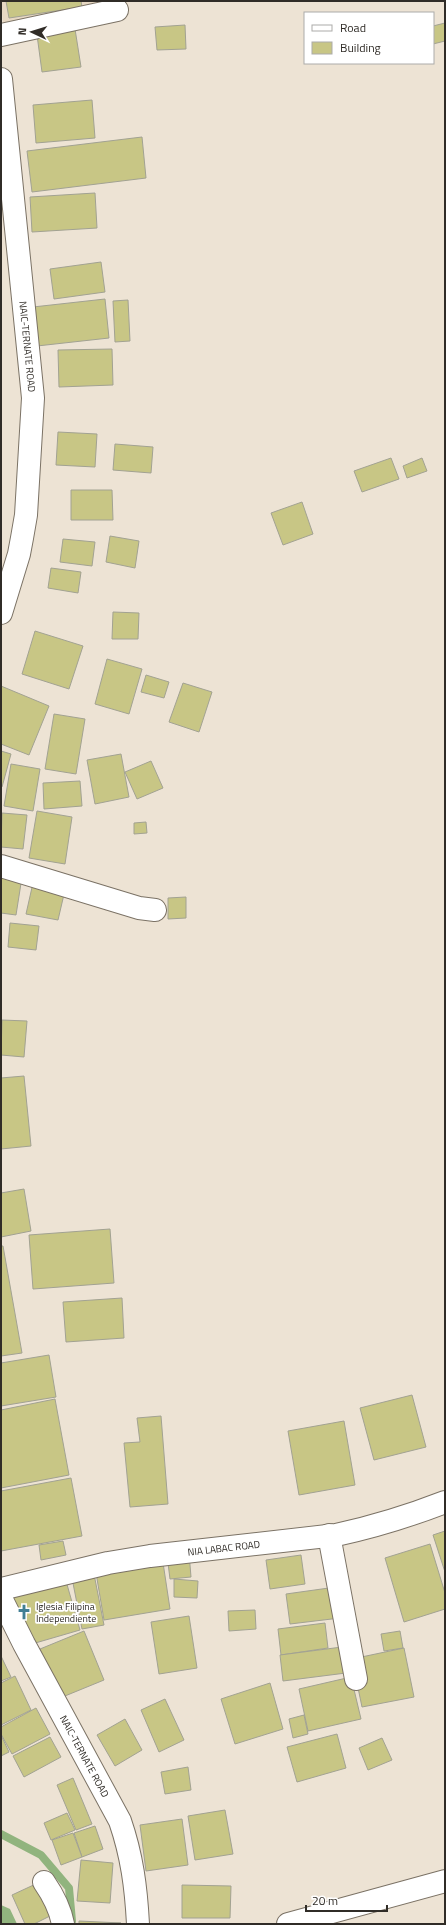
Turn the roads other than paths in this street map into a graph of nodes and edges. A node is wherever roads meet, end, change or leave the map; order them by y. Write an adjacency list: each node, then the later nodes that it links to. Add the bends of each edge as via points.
1 (117, 10): 2 (street)
2 (1, 35)
3 (1, 79): 4 (street, NAIC-TERNATE ROAD, via 33,398 26,515 19,554)
4 (1, 613)
5 (1, 866): 6 (street, via 139,908)
6 (155, 910)
7 (445, 1502): 8 (street, NIA LABAC ROAD, via 376,1526)
8 (329, 1535): 9 (street, NIA LABAC ROAD, via 150,1556 108,1563); 11 (street)
9 (1, 1589)
10 (1, 1598): 15 (street, NAIC-TERNATE ROAD, via 120,1821 130,1848)
11 (356, 1679)
12 (445, 1881): 16 (street)
13 (44, 1882): 14 (street, via 54,1897)
14 (63, 1924)
15 (138, 1924)
16 (288, 1924)

